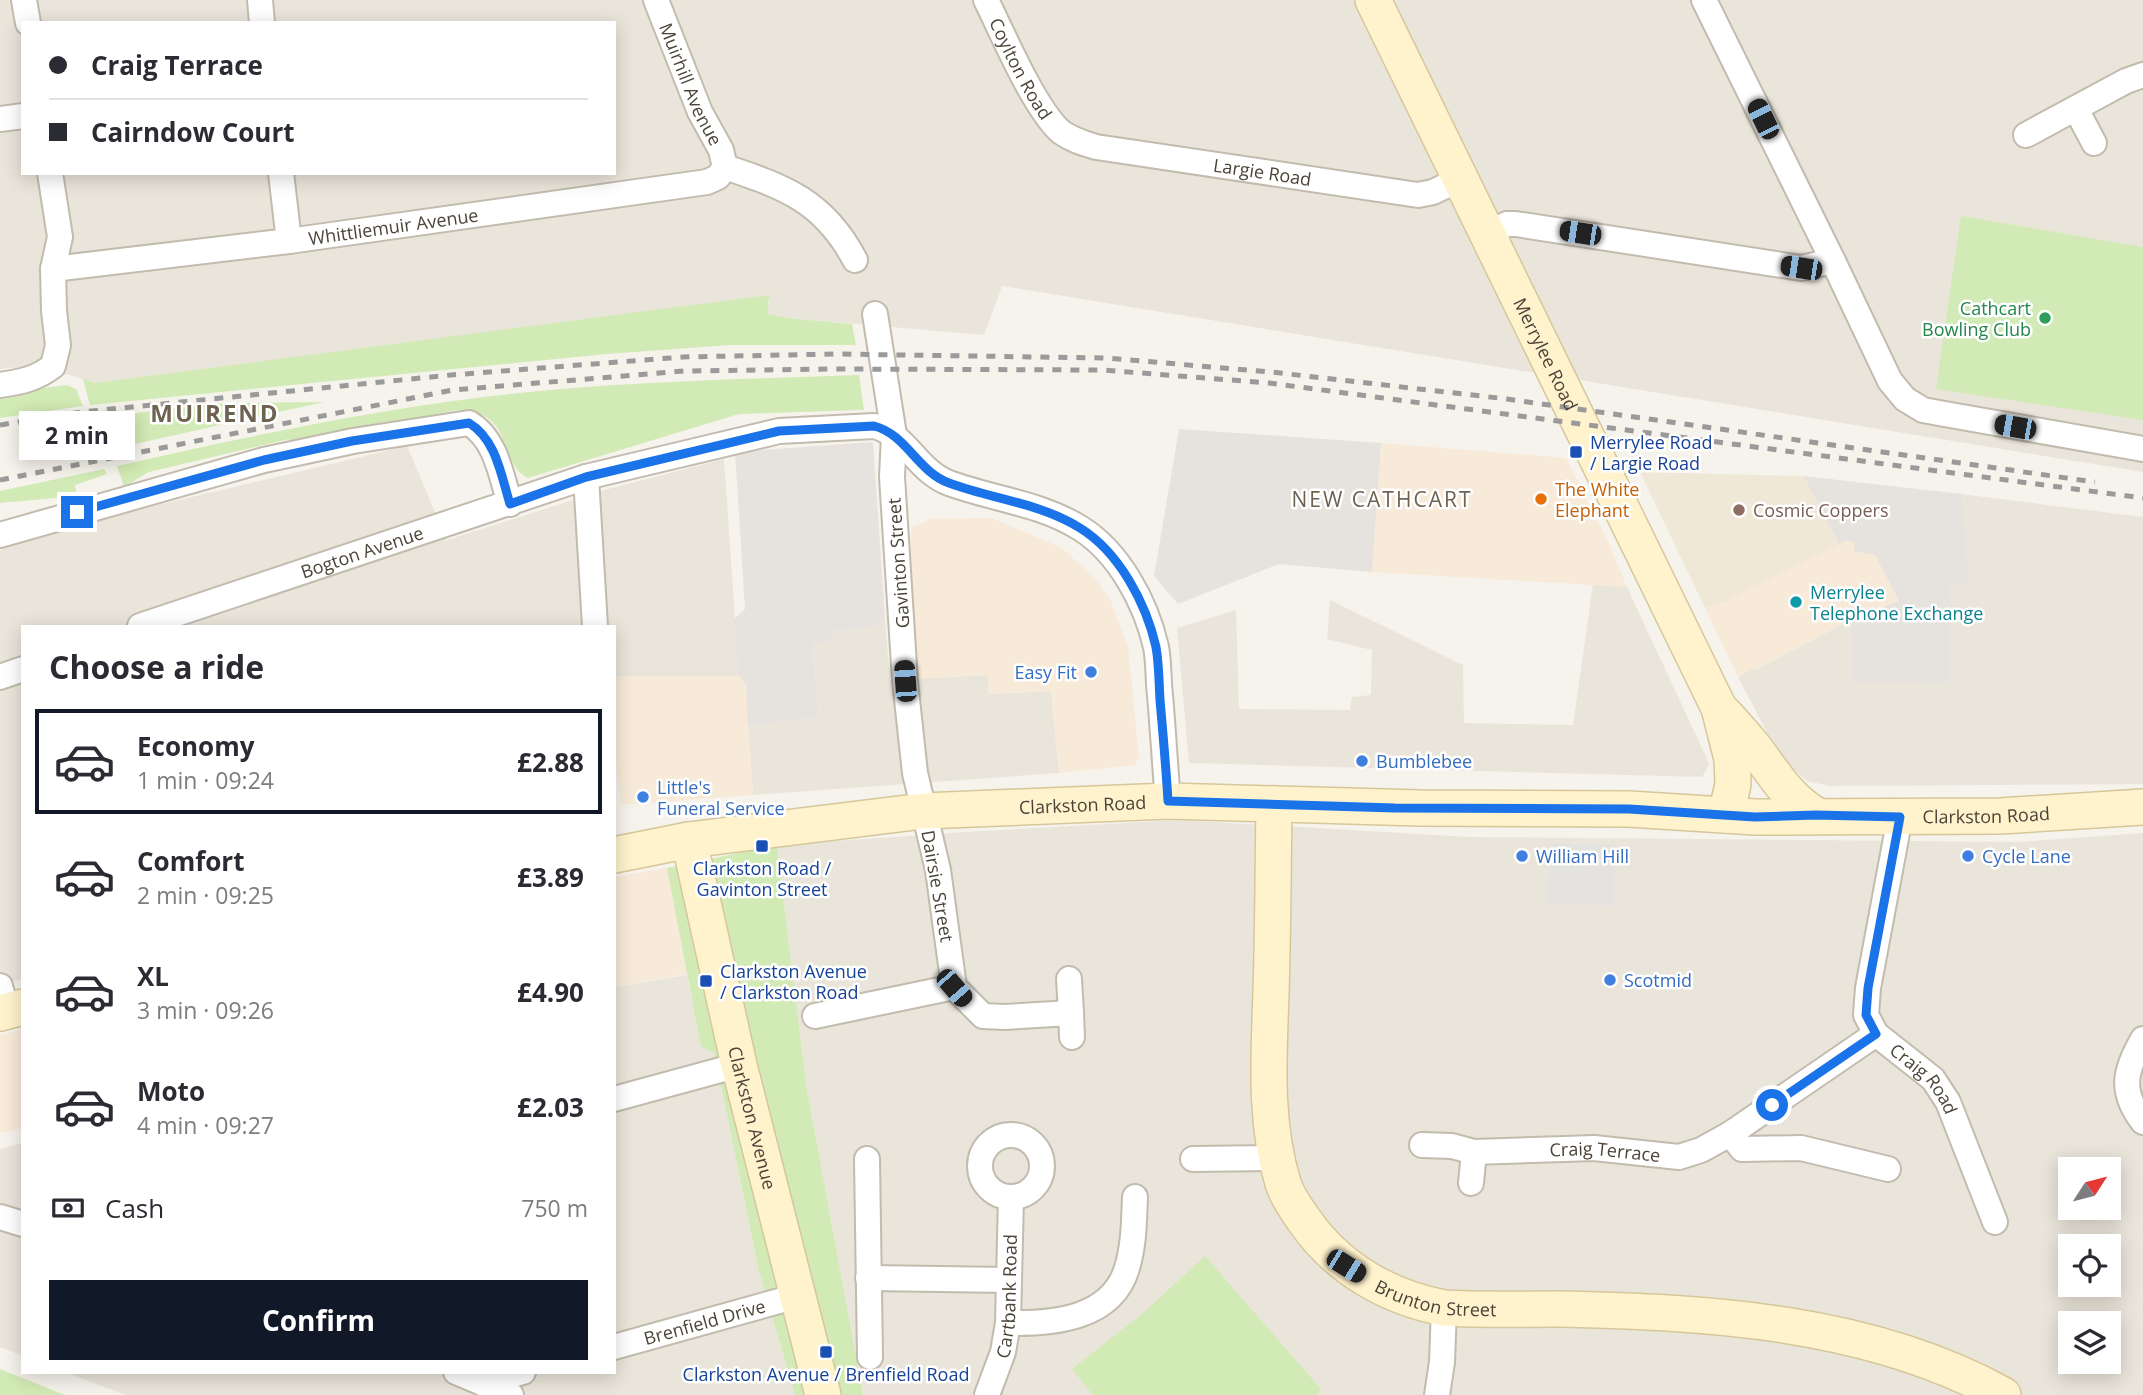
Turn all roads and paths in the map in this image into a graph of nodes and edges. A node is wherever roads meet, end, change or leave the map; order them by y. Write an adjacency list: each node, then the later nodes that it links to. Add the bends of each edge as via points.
1 (24, 0): 7 (street)
2 (260, 0): 8 (street)
3 (656, 0): 16 (street, Muirhill Avenue)
4 (986, 0): 13 (street, Coylton Road, via 1040,103)
5 (1373, 0): 19 (main road, Merrylee Road)
6 (1704, 0): 23 (street)
7 (28, 21)
8 (262, 21)
9 (2143, 75): 10 (street)
10 (2076, 108): 14 (street); 15 (street)
11 (21, 116): 12 (street)
12 (0, 119)
13 (1064, 134): 19 (street, Largie Road, via 1096,147 1418,195)
14 (2026, 135)
15 (2094, 143)
16 (725, 167): 21 (street, Whittliemuir Avenue, via 707,182); 22 (street, via 800,196 845,241)
17 (50, 175): 24 (street, via 60,237)
18 (281, 175): 21 (street)
19 (1460, 179): 20 (main road, Merrylee Road)
20 (1487, 234): 23 (street, via 1516,224 1801,268); 36 (main road, Merrylee Road)
21 (289, 241): 24 (street, Whittliemuir Avenue)
22 (855, 260)
23 (1833, 261): 28 (street, via 1890,381 1905,399 1923,410)
24 (53, 269): 26 (street, via 58,345 53,366 25,382)
25 (875, 314): 27 (street, Gavinton Street)
26 (0, 385)
27 (894, 435): 29 (street, Bogton Avenue, via 874,426 779,431); 37 (street, via 916,461 946,482 1035,507 1080,528 1129,580 1156,648); 40 (street, Gavinton Street, via 892,477 905,681)
28 (2143, 449)
29 (586, 477): 30 (street, Bogton Avenue); 33 (street)
30 (510, 504): 31 (street, via 489,441 469,423 264,460); 32 (street, Bogton Avenue)
31 (0, 535)
32 (143, 625)
33 (595, 625)
34 (21, 670): 35 (street)
35 (0, 677)
36 (1728, 718): 41 (main road, Merrylee Road, via 1792,797); 42 (main road, Merrylee Road)
37 (1168, 801): 38 (main road, Clarkston Road); 40 (main road, Clarkston Road)
38 (1274, 806): 42 (main road, Clarkston Road, via 1629,809); 59 (main road, Brunton Street, via 1269,1066 1270,1118)
39 (2143, 807): 43 (main road, Clarkston Road)
40 (923, 811): 44 (main road, Clarkston Road); 47 (street, Dairsie Street, via 938,870)
41 (1816, 815): 42 (main road, Clarkston Road); 43 (main road, Clarkston Road)
42 (1740, 816)
43 (1900, 817): 50 (street, Craig Road, via 1868,988 1866,1015)
44 (689, 840): 45 (main road, Clarkston Road); 53 (main road, Clarkston Avenue)
45 (616, 855)
46 (1069, 979): 48 (street)
47 (954, 988): 48 (street, via 983,1016); 49 (street)
48 (1071, 1013): 51 (street)
49 (815, 1016)
50 (1876, 1034): 56 (street, Craig Terrace); 67 (street, Craig Road, via 1933,1079 1948,1102)
51 (1072, 1038)
52 (2143, 1039): 55 (street, via 2127,1078 2133,1109)
53 (739, 1065): 54 (street); 71 (main road, Clarkston Avenue)
54 (616, 1098)
55 (2143, 1122)
56 (1730, 1134): 58 (street, Craig Terrace, via 1679,1157 1594,1148); 62 (street, via 1742,1149 1801,1148)
57 (1422, 1145): 58 (street, Craig Terrace)
58 (1474, 1152): 63 (street)
59 (1277, 1158): 61 (street); 72 (main road, Brunton Street, via 1286,1191 1328,1250 1382,1287)
60 (867, 1159): 69 (street)
61 (1193, 1159)
62 (1888, 1169)
63 (1471, 1183)
64 (1011, 1197): 70 (street, Cartbank Road)
65 (1136, 1197): 73 (street, via 1127,1270 1106,1301 1060,1321)
66 (0, 1217): 68 (street)
67 (1995, 1222)
68 (21, 1223)
69 (868, 1278): 70 (street); 75 (street)
70 (1008, 1280): 73 (street, Cartbank Road)
71 (797, 1296): 74 (street, Brenfield Drive); 80 (main road, Clarkston Avenue)
72 (1444, 1308): 82 (street); 83 (main road, Brunton Street, via 1716,1317 1827,1332 1910,1353)
73 (1008, 1323): 81 (street, Cartbank Road)
74 (616, 1346)
75 (870, 1357)
76 (461, 1374): 78 (street)
77 (516, 1374): 78 (street)
78 (482, 1383): 79 (street)
79 (511, 1395)
80 (823, 1395)
81 (987, 1395)
82 (1437, 1395)
83 (2003, 1395)

